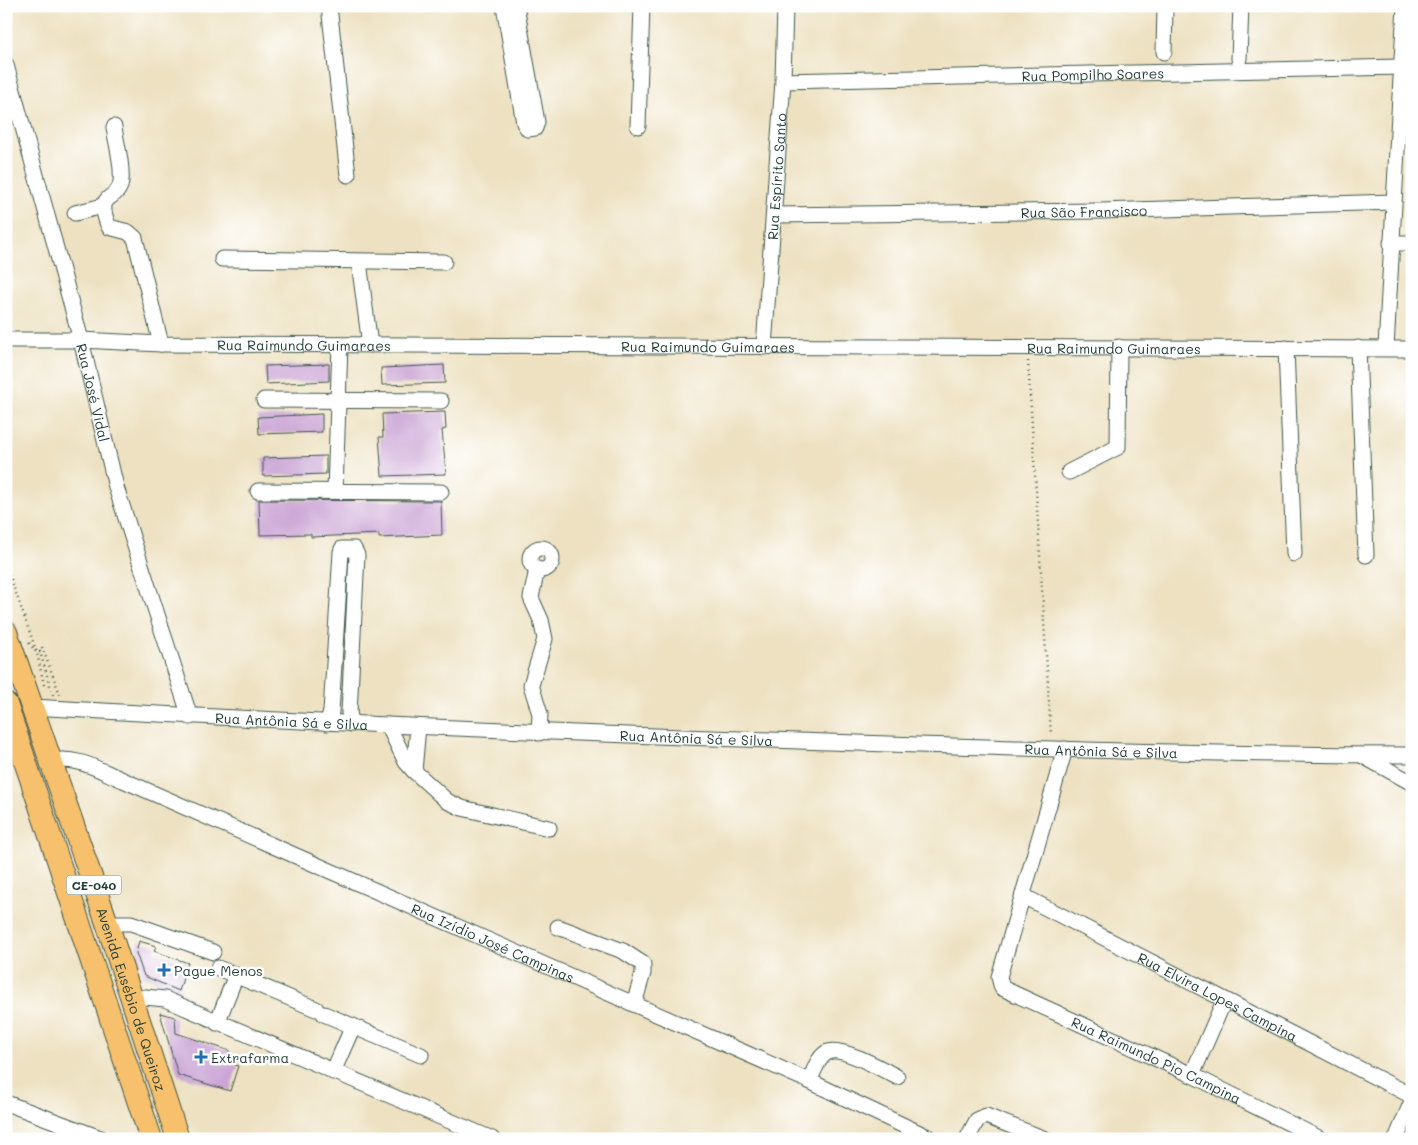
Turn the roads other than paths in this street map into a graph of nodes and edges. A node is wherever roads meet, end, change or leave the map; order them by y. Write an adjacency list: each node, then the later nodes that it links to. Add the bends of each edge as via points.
1 (328, 6): 17 (street)
2 (504, 6): 3 (street, via 527,104)
3 (516, 6)
4 (642, 6): 14 (street)
5 (785, 6): 13 (street, Rua Espírito Santo)
6 (1165, 6): 9 (street)
7 (1241, 6): 10 (street)
8 (1405, 6): 12 (street)
9 (1164, 52)
10 (1239, 59)
11 (6, 65): 28 (street, Rua José Vidal)
12 (1402, 67): 13 (street, Rua Pompilho Soares); 16 (street)
13 (783, 81): 21 (street, Rua Espírito Santo)
14 (638, 126)
15 (114, 127): 19 (street, via 122,178 117,190)
16 (1405, 135): 18 (street)
17 (348, 175)
18 (1393, 202): 21 (street, Rua São Francisco, via 1100,211); 22 (street)
19 (103, 206): 20 (street); 29 (street, via 110,227 128,232 135,238)
20 (75, 213)
21 (775, 215): 32 (street, Rua Espírito Santo)
22 (1391, 243): 23 (street); 36 (street)
23 (1412, 243)
24 (222, 260): 25 (street)
25 (359, 262): 26 (street); 31 (street)
26 (444, 262)
27 (6, 340): 28 (street, Rua Raimundo Guimaraes)
28 (81, 340): 29 (street, Rua Raimundo Guimaraes); 55 (street, Rua José Vidal, via 116,487)
29 (161, 344): 30 (street, Rua Raimundo Guimaraes)
30 (340, 345): 31 (street, Rua Raimundo Guimaraes); 39 (street)
31 (370, 345): 32 (street, Rua Raimundo Guimaraes)
32 (764, 347): 33 (street, Rua Raimundo Guimaraes)
33 (1119, 347): 34 (street, Rua Raimundo Guimaraes); 41 (street, via 1118,447)
34 (1286, 348): 35 (street, Rua Raimundo Guimaraes); 45 (street)
35 (1358, 348): 36 (street, Rua Raimundo Guimaraes); 46 (street)
36 (1386, 348): 37 (street, Rua Raimundo Guimaraes)
37 (1412, 349)
38 (264, 400): 39 (street)
39 (337, 400): 40 (street); 43 (street)
40 (441, 401)
41 (1069, 472)
42 (258, 490): 43 (street)
43 (335, 491): 44 (street)
44 (441, 492)
45 (1294, 554)
46 (1366, 555)
47 (537, 569): 60 (street, via 531,598 542,620 546,639 531,685 540,714)
48 (337, 614): 49 (street); 49 (street, via 341,552 350,547 357,555); 51 (street)
49 (354, 615): 52 (street)
50 (6, 632): 54 (highway, Avenida Eusébio de Queiroz / CE-040)
51 (333, 683): 52 (street); 56 (street)
52 (351, 683): 57 (street, via 349,713)
53 (6, 704): 88 (highway, Avenida Eusébio de Queiroz / CE-040)
54 (32, 707): 55 (street, Rua Antônia Sá e Silva); 64 (highway, Avenida Eusébio de Queiroz / CE-040)
55 (190, 717): 56 (street, Rua Antônia Sá e Silva)
56 (327, 723): 57 (street, Rua Antônia Sá e Silva)
57 (352, 724): 58 (street, Rua Antônia Sá e Silva)
58 (388, 726): 59 (street, Rua Antônia Sá e Silva); 65 (street)
59 (418, 727): 60 (street, Rua Antônia Sá e Silva); 65 (street)
60 (539, 733): 61 (street, Rua Antônia Sá e Silva)
61 (1058, 749): 62 (street, Rua Antônia Sá e Silva); 68 (street)
62 (1361, 755): 63 (street, Rua Antônia Sá e Silva); 66 (street, Rua Antônia Sá e Silva)
63 (1412, 755)
64 (50, 762): 69 (highway, Avenida Eusébio de Queiroz / CE-040); 76 (street, Rua Izídio José Campinas, via 60,758 71,760 114,776)
65 (414, 771): 67 (street, via 447,801 462,808)
66 (1412, 784)
67 (549, 828)
68 (1022, 896): 75 (street, Rua Elvira Lopes Campina); 81 (street, Rua Raimundo Pio Campina, via 999,984 1009,992)
69 (107, 923): 71 (street, via 131,923); 74 (highway, Avenida Eusébio de Queiroz / CE-040)
70 (558, 927): 76 (street, via 623,951 643,964)
71 (213, 952)
72 (218, 968): 73 (street)
73 (236, 975): 77 (street); 78 (street)
74 (132, 1001): 77 (street, via 145,997 165,999); 89 (highway, Avenida Eusébio de Queiroz / CE-040)
75 (1224, 1001): 81 (street); 84 (street, Rua Elvira Lopes Campina)
76 (634, 1004): 83 (street, Rua Izídio José Campinas)
77 (217, 1023): 80 (street)
78 (353, 1026): 79 (street); 80 (street)
79 (421, 1055)
80 (333, 1072): 90 (street)
81 (1192, 1075): 94 (street, Rua Raimundo Pio Campina)
82 (897, 1077): 83 (street, via 846,1054 831,1051 822,1056)
83 (810, 1082): 91 (street, Rua Izídio José Campinas)
84 (1412, 1096)
85 (1412, 1101): 95 (street)
86 (6, 1102): 87 (street)
87 (103, 1139)
88 (151, 1139)
89 (178, 1139)
90 (492, 1139)
91 (932, 1139)
92 (967, 1139): 93 (street, via 977,1120 986,1116)
93 (1045, 1139)
94 (1321, 1139)
95 (1396, 1139)

